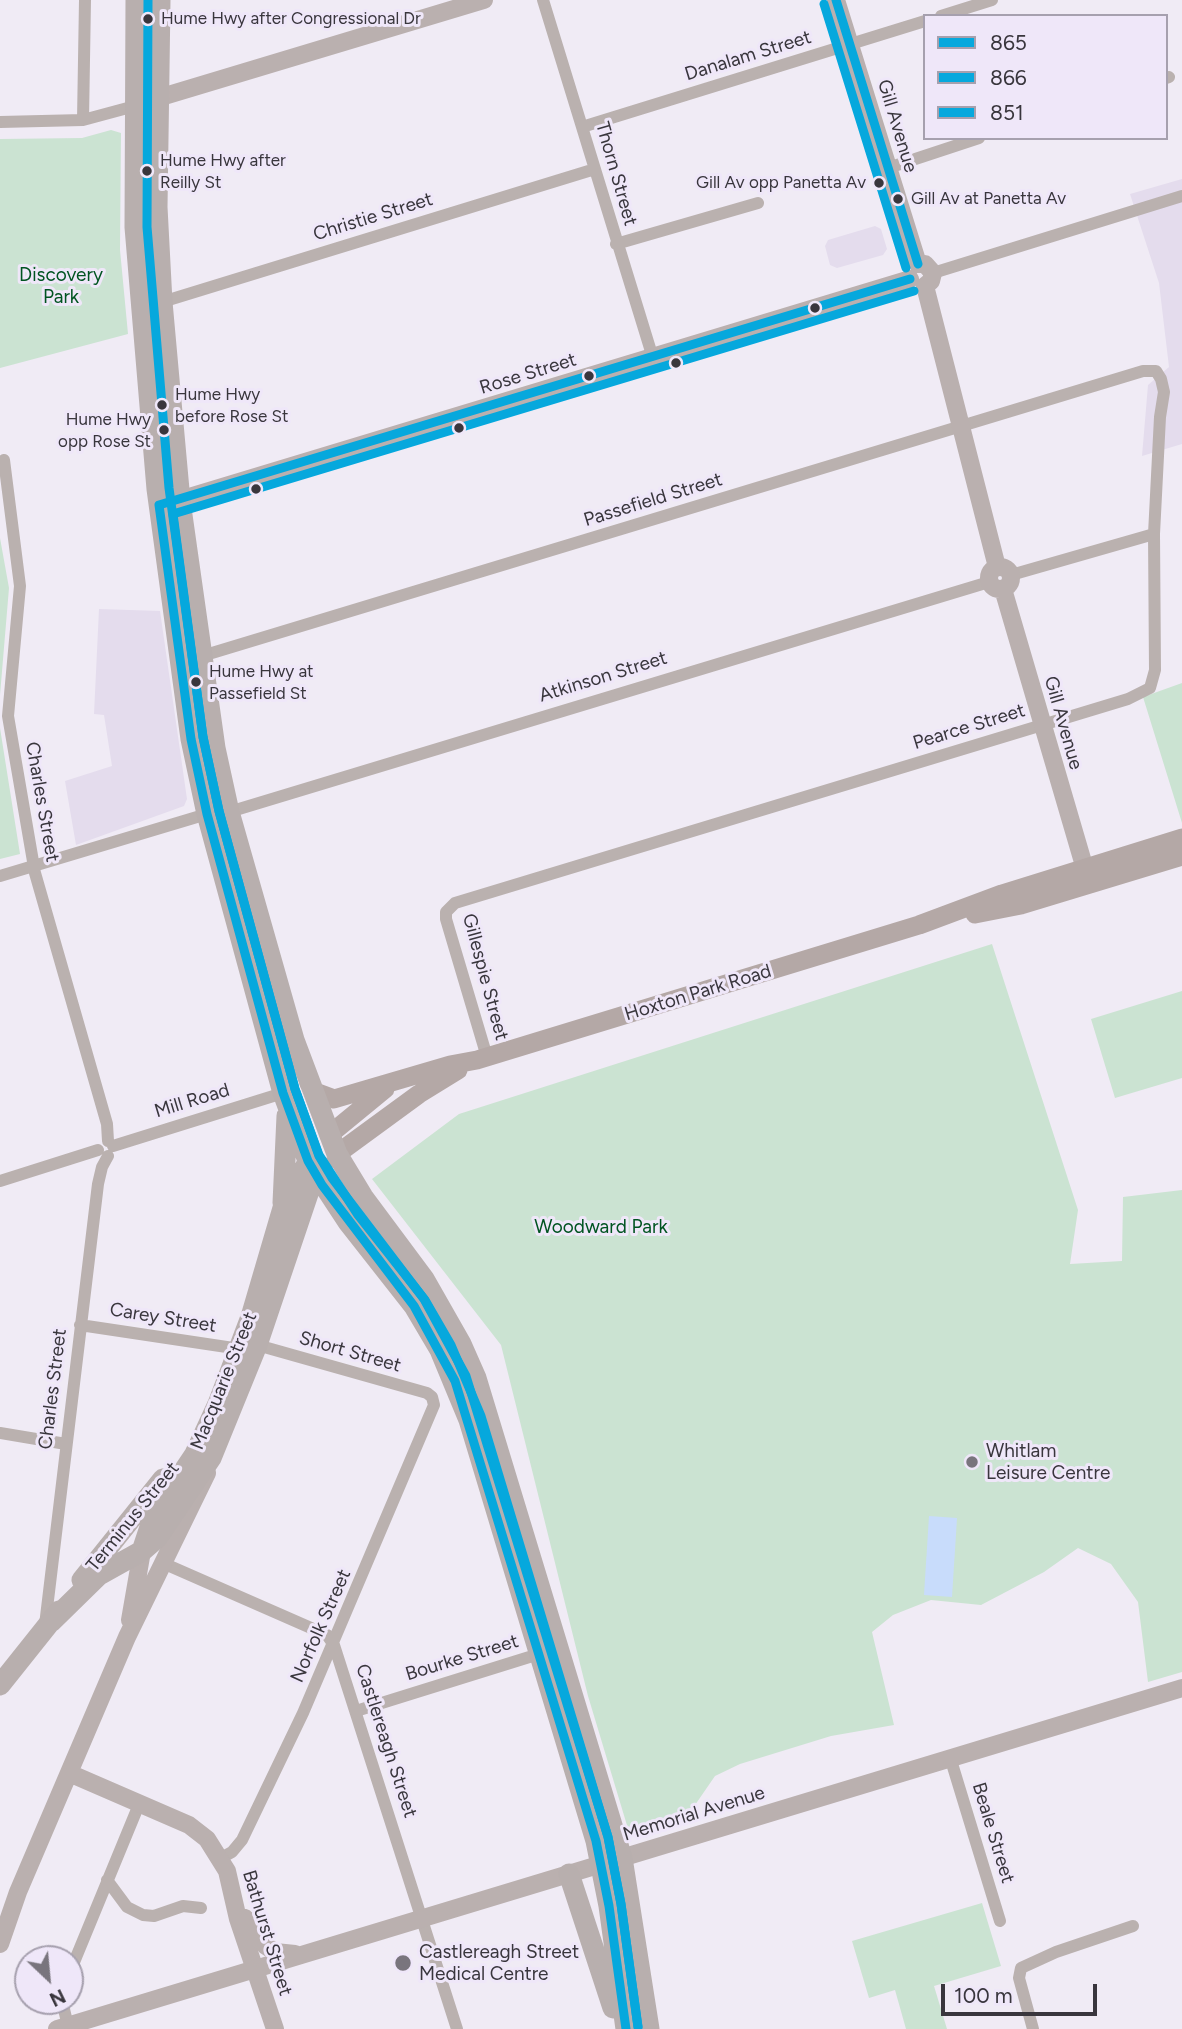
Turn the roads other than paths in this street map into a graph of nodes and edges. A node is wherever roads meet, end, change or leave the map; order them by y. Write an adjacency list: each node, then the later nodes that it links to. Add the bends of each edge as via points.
1 (85, 0): 13 (street)
2 (136, 0): 12 (highway)
3 (160, 0): 11 (highway)
4 (484, 0): 11 (street)
5 (543, 0): 15 (street, Thorn Street)
6 (836, 0): 10 (street, Gill Avenue)
7 (992, 0): 8 (street)
8 (947, 14)
9 (923, 22): 10 (street, Danalam Street)
10 (850, 44): 15 (street, Danalam Street); 17 (street, Gill Avenue)
11 (158, 98): 12 (street); 23 (highway)
12 (135, 106): 13 (street); 29 (highway, via 135,227)
13 (83, 120): 14 (street)
14 (0, 122)
15 (582, 127): 18 (street, Thorn Street)
16 (973, 140): 17 (street)
17 (888, 168): 22 (street, Gill Avenue)
18 (595, 169): 21 (street, Thorn Street); 23 (street, Christie Street)
19 (1182, 196): 22 (street, Rose Street)
20 (758, 203): 21 (street)
21 (616, 244): 24 (street, Thorn Street)
22 (921, 276): 24 (street, Rose Street); 26 (street, Gill Avenue)
23 (162, 302): 28 (highway)
24 (653, 358): 28 (street, Rose Street)
25 (1115, 381): 26 (street, Passefield Street); 30 (street, Pearce Street, via 1156,371 1161,379 1164,391)
26 (961, 427): 31 (street, Gill Avenue); 32 (street, Passefield Street)
27 (4, 460): 38 (street, Charles Street, via 20,586 8,716)
28 (180, 501): 29 (street, Rose Street); 32 (highway)
29 (159, 505): 35 (highway, via 191,739)
30 (1154, 534): 31 (street, Atkinson Street); 33 (street, Pearce Street, via 1155,670 1150,688)
31 (1000, 578): 33 (street, Gill Avenue); 34 (street, Atkinson Street)
32 (202, 656): 34 (highway)
33 (1041, 726): 40 (street, Gill Avenue); 41 (street, Pearce Street)
34 (229, 812): 44 (highway)
35 (207, 814): 38 (street); 45 (highway)
36 (1182, 838): 40 (main road, Hoxton Park Road)
37 (1182, 856): 40 (main road, Hoxton Park Road)
38 (34, 866): 39 (street); 47 (street, Charles Street, via 107,1124)
39 (0, 876)
40 (1088, 879): 42 (main road, Hoxton Park Road, via 1002,894 919,925)
41 (450, 907): 42 (street, Gillespie Street, via 446,919)
42 (482, 1059): 43 (main road, Hoxton Park Road); 46 (main road, Hoxton Park Road)
43 (418, 1074): 44 (main road, Hoxton Park Road, via 331,1099 315,1092); 46 (main road, Hoxton Park Road, via 381,1092)
44 (307, 1080): 46 (highway)
45 (285, 1099): 47 (street, Mill Road); 48 (highway); 50 (highway)
46 (333, 1145): 48 (highway); 73 (highway, via 363,1197 424,1279 476,1378)
47 (107, 1148): 49 (street, Mill Road); 53 (street, Charles Street)
48 (312, 1168): 50 (highway, Macquarie Street); 51 (highway); 52 (highway, Macquarie Street)
49 (0, 1181)
50 (283, 1208): 54 (highway, Macquarie Street)
51 (348, 1222): 52 (highway, via 337,1213 318,1209 305,1215); 65 (highway, via 414,1306 455,1381)
52 (295, 1231): 54 (highway, Macquarie Street)
53 (80, 1325): 54 (street, Carey Street); 58 (street, Charles Street)
54 (248, 1347): 55 (street, Short Street); 56 (highway, Macquarie Street); 59 (highway, Macquarie Street)
55 (432, 1396): 64 (street, Norfolk Street, via 434,1405)
56 (215, 1411): 60 (highway, Macquarie Street, via 195,1454 154,1515); 62 (highway, Terminus Street)
57 (0, 1433): 58 (street)
58 (66, 1444): 62 (street, Charles Street)
59 (214, 1453): 60 (highway, Terminus Street, via 168,1526); 61 (street, Macquarie Street)
60 (142, 1551): 62 (highway, Terminus Street, via 100,1575); 63 (street, Macquarie Street)
61 (165, 1564): 63 (street, Macquarie Street); 64 (street, Castlereagh Street, via 327,1635)
62 (48, 1626): 66 (highway, Terminus Street)
63 (127, 1637): 70 (street, Macquarie Street)
64 (334, 1645): 68 (street, Castlereagh Street); 72 (street, Norfolk Street, via 242,1840)
65 (538, 1654): 68 (street, Bourke Street); 73 (highway)
66 (0, 1685)
67 (1182, 1688): 69 (street, Memorial Avenue)
68 (356, 1711): 79 (street, Castlereagh Street)
69 (950, 1757): 73 (street, Memorial Avenue); 80 (street, Beale Street)
70 (69, 1773): 71 (street, Bathurst Street); 78 (street, Macquarie Street)
71 (140, 1802): 72 (street, Bathurst Street, via 189,1825 208,1839); 75 (street)
72 (221, 1857): 76 (street, Bathurst Street)
73 (612, 1861): 74 (street, Memorial Avenue); 86 (highway); 91 (highway)
74 (569, 1874): 79 (street, Memorial Avenue); 86 (highway, via 613,2009)
75 (107, 1881): 77 (street, via 127,1908 143,1915 183,1906); 83 (street)
76 (234, 1899): 84 (street, via 266,1947); 85 (street, Bathurst Street)
77 (201, 1908)
78 (6, 1913): 82 (street, Macquarie Street)
79 (424, 1917): 84 (street, Memorial Avenue); 90 (street, Castlereagh Street)
80 (1000, 1921)
81 (1133, 1927): 92 (street, via 1021,1968 1019,1978)
82 (0, 1944)
83 (81, 1945)
84 (304, 1954): 85 (street, Memorial Avenue)
85 (255, 1969): 87 (street, Memorial Avenue); 89 (street, Bathurst Street)
86 (625, 2022)
87 (94, 2024): 88 (street, Memorial Avenue)
88 (63, 2027)
89 (275, 2029)
90 (457, 2029)
91 (649, 2029)
92 (1033, 2029)

